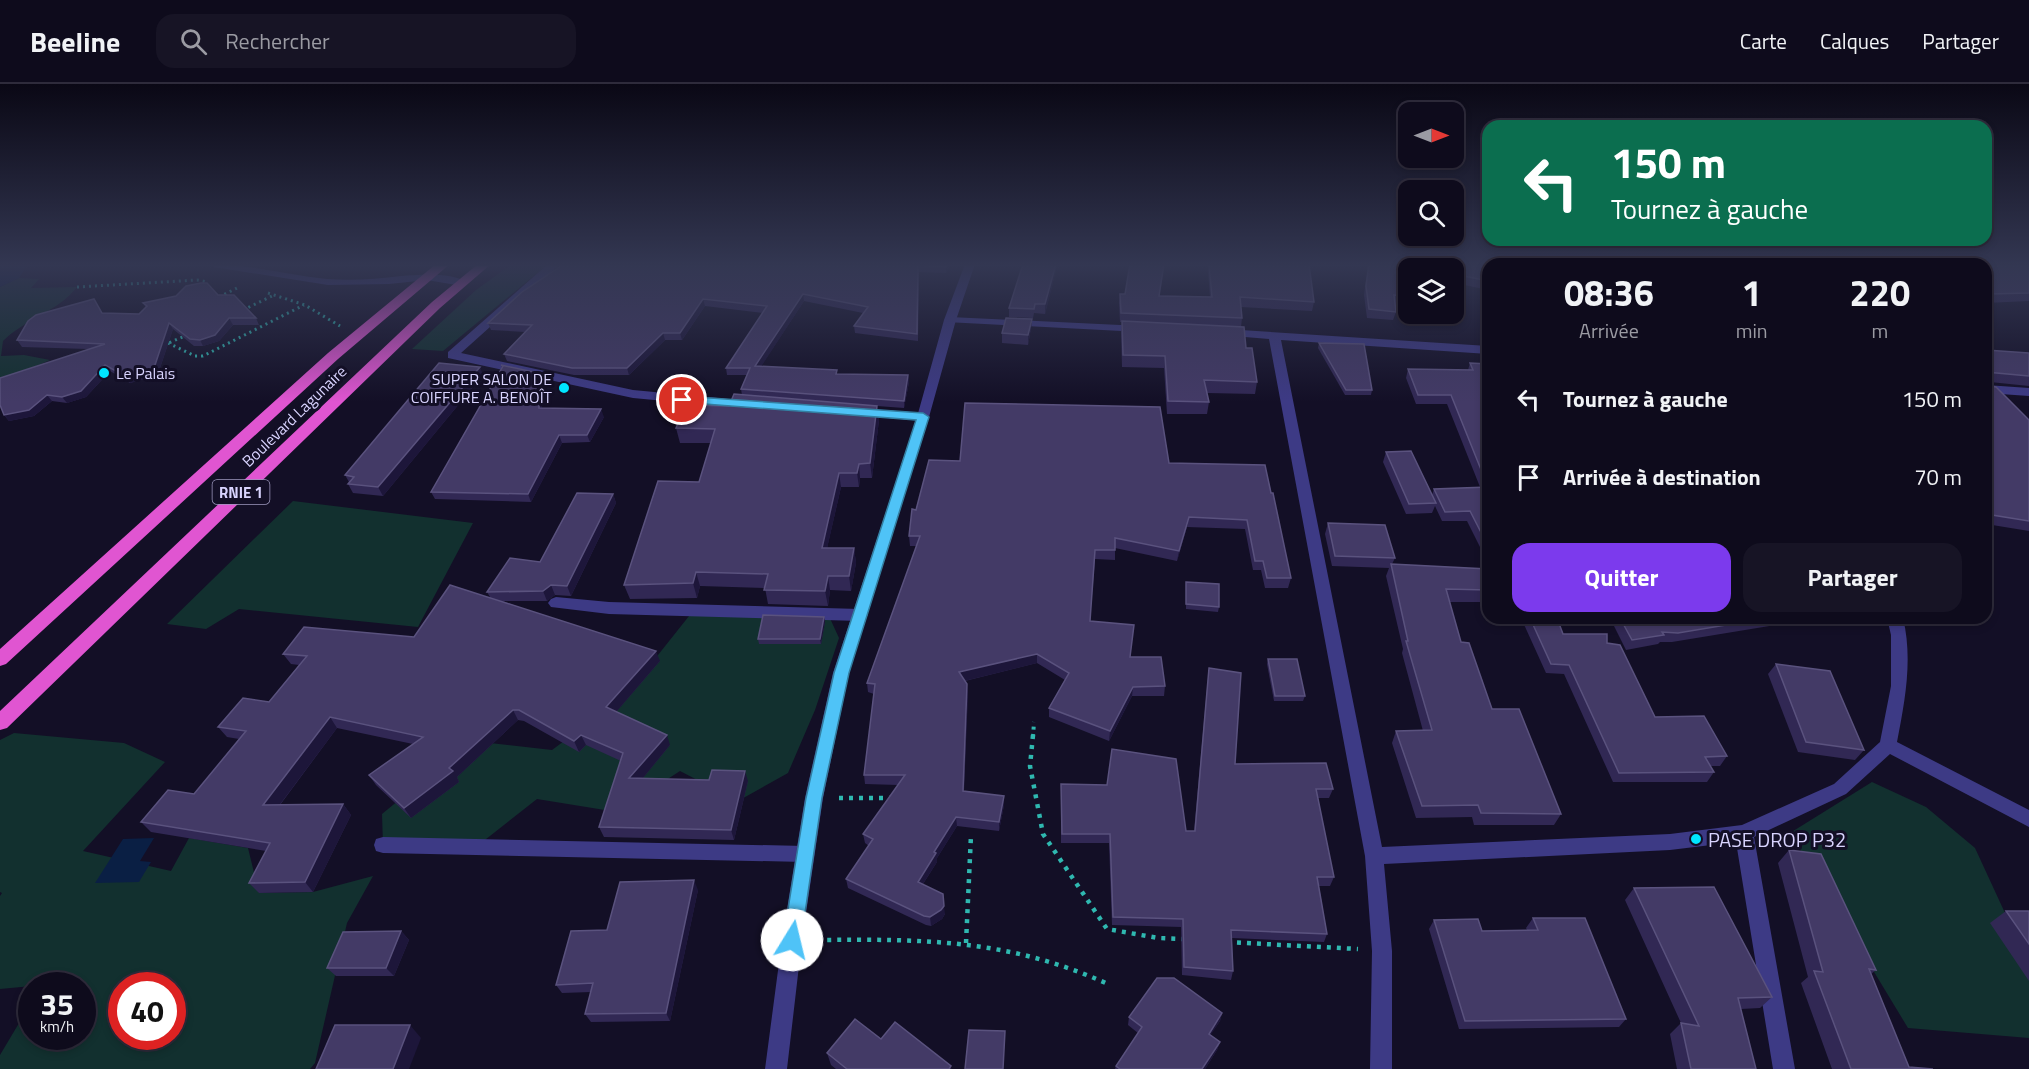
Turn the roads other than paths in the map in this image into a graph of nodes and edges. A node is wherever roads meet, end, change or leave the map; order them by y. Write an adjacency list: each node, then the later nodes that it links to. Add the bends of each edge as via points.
1 (388, 310): 18 (highway, Boulevard Lagunaire / RNIE 1)
2 (434, 310): 19 (highway, Boulevard Lagunaire / RNIE 1)
3 (503, 310): 12 (street, via 452,355 633,394)
4 (954, 310): 5 (street)
5 (950, 320): 6 (street); 14 (street)
6 (1158, 330)
7 (1216, 332): 8 (street)
8 (1274, 335): 9 (street); 25 (street)
9 (1482, 350)
10 (1992, 389): 11 (street)
11 (2029, 392)
12 (763, 405)
13 (843, 411): 14 (street)
14 (923, 417): 16 (street)
15 (556, 603): 16 (street)
16 (860, 615): 24 (street, via 842,673)
17 (1896, 624): 20 (street, via 1899,686)
18 (0, 659)
19 (0, 723)
20 (1888, 745): 21 (street); 22 (street, via 1840,789)
21 (2029, 819)
22 (1744, 833): 25 (street, via 1670,842); 28 (street)
23 (383, 845): 24 (street)
24 (805, 854): 26 (street)
25 (1374, 856): 27 (street, via 1382,951)
26 (776, 1069)
27 (1381, 1069)
28 (1784, 1069)

